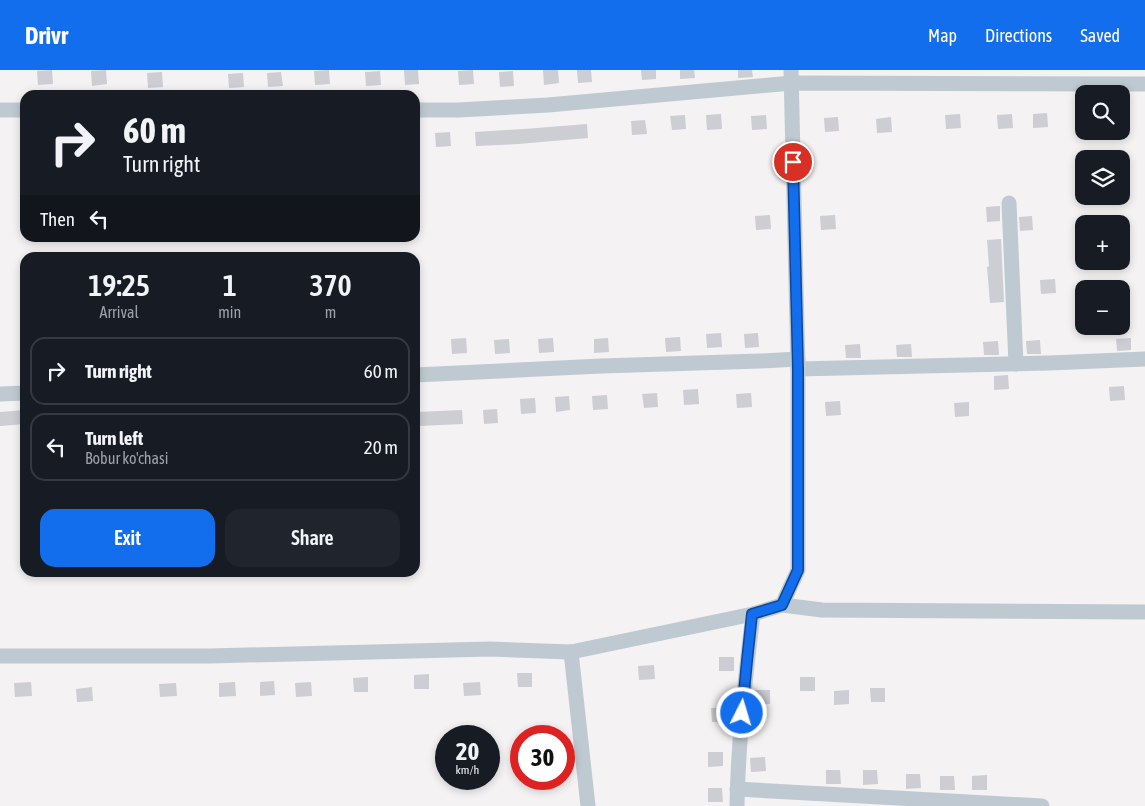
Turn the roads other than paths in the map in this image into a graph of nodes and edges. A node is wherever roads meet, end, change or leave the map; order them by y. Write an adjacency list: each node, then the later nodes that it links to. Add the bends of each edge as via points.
1 (792, 76): 2 (street); 5 (street, via 548,105); 8 (street)
2 (1145, 84)
3 (0, 110): 4 (street)
4 (20, 110)
5 (420, 110)
6 (1009, 203): 9 (street)
7 (1145, 359): 9 (street)
8 (798, 364): 9 (street); 10 (street, via 760,361); 13 (street, via 798,570)
9 (1016, 364)
10 (420, 375)
11 (20, 393): 12 (street)
12 (0, 394)
13 (782, 605): 14 (street, via 822,610); 15 (street)
14 (1145, 612)
15 (752, 614): 16 (street); 18 (street)
16 (571, 652): 17 (street, via 490,650 210,656); 19 (street)
17 (0, 656)
18 (737, 789): 20 (street); 21 (street)
19 (588, 806)
20 (737, 806)
21 (1042, 806)

